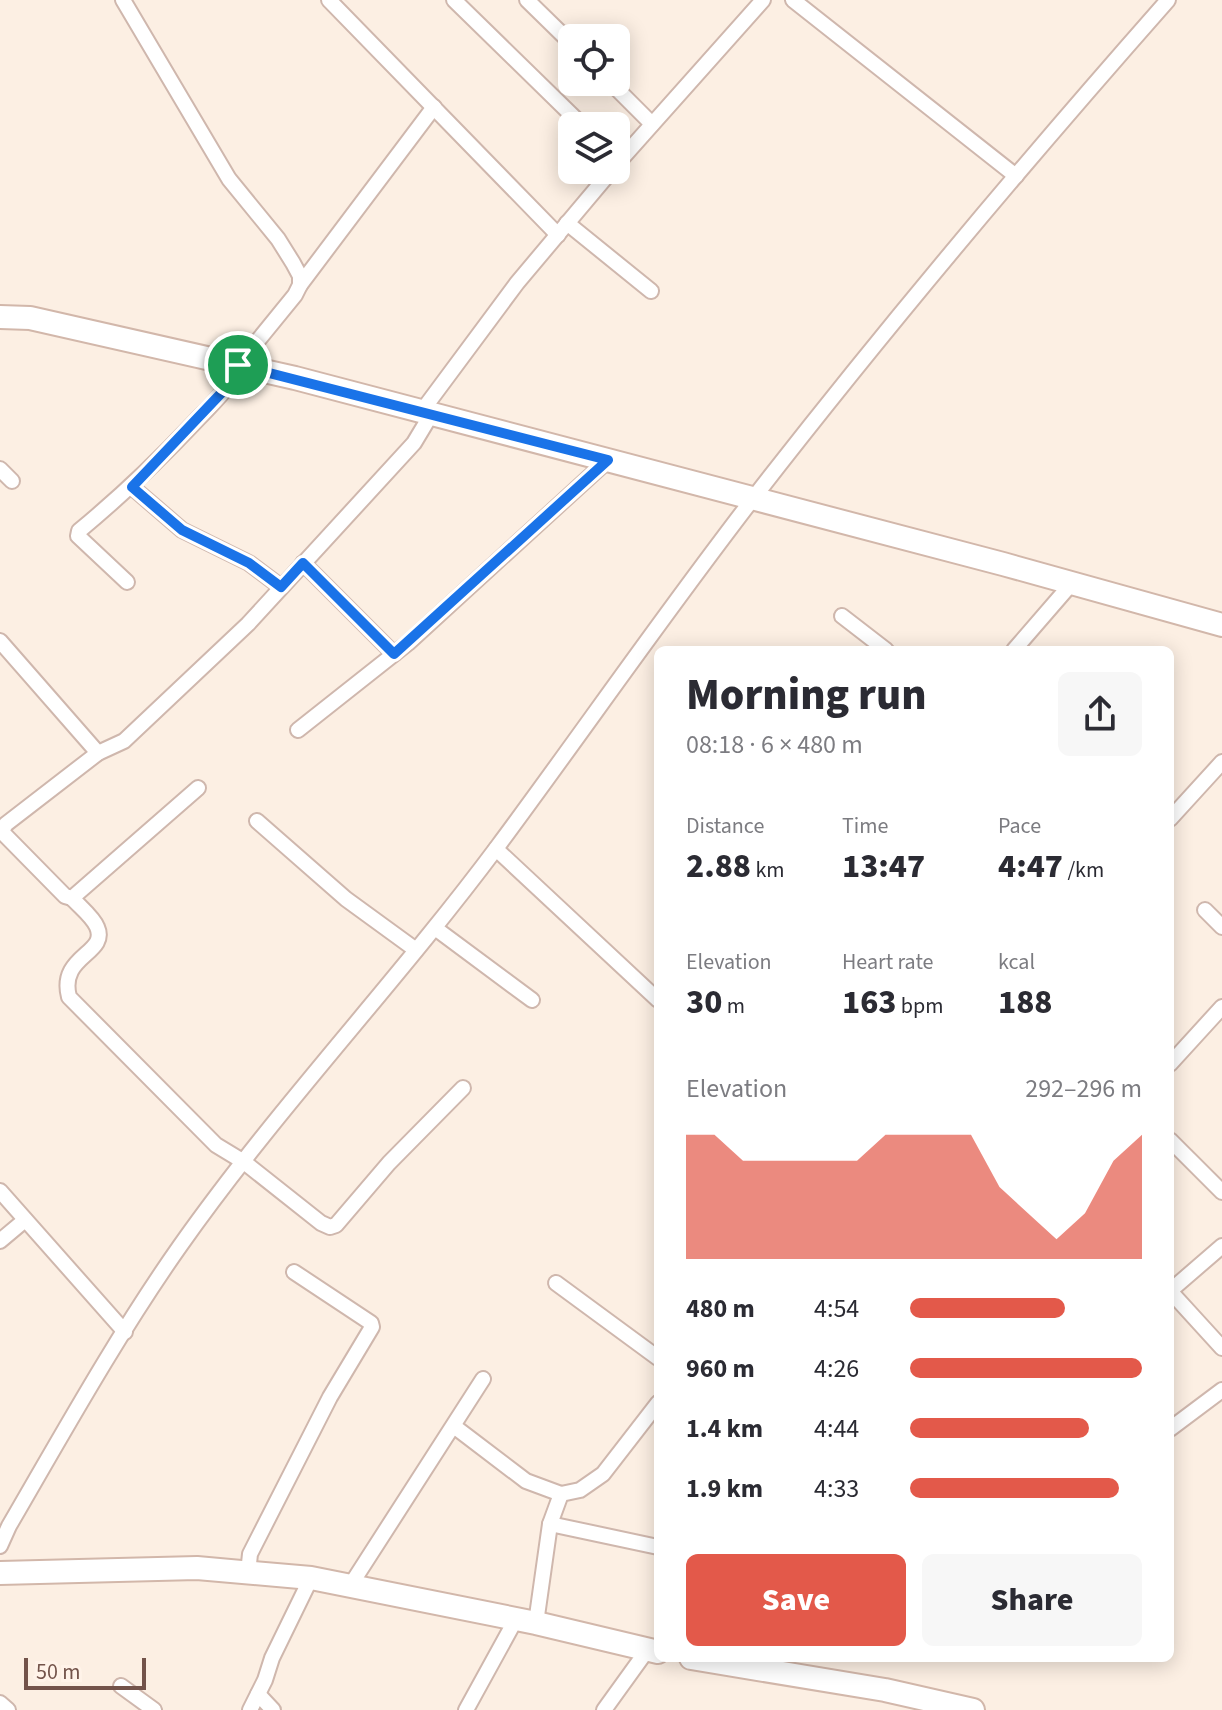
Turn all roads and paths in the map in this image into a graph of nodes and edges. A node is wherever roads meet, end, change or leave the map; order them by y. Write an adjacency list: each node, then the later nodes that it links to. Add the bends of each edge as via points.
1 (123, 0): 17 (street, via 229,179 293,263)
2 (329, 0): 10 (street)
3 (454, 0): 11 (street)
4 (527, 0): 8 (street)
5 (763, 0): 12 (street)
6 (793, 0): 14 (street)
7 (1168, 0): 14 (street)
8 (558, 30)
9 (624, 96): 12 (street)
10 (434, 107): 16 (street); 17 (street)
11 (569, 112)
12 (652, 124): 13 (street)
13 (630, 148)
14 (1016, 176): 26 (street)
15 (599, 184): 16 (street)
16 (563, 229): 18 (street); 21 (street, via 517,283)
17 (300, 285): 20 (street)
18 (651, 291)
19 (0, 317): 20 (street, via 30,318)
20 (238, 365): 21 (street); 25 (street, via 229,385)
21 (427, 412): 22 (street); 27 (street, via 414,443)
22 (608, 460): 26 (street); 36 (street)
23 (0, 469): 24 (street)
24 (12, 481)
25 (132, 487): 28 (street, via 78,534); 30 (street, via 182,530 249,563)
26 (753, 498): 29 (street); 44 (street)
27 (303, 563): 30 (street); 36 (street)
28 (127, 582)
29 (1072, 583): 32 (street); 35 (street)
30 (281, 587): 38 (street, via 124,741)
31 (842, 616): 34 (street)
32 (1222, 625)
33 (0, 641): 38 (street)
34 (881, 646)
35 (1017, 646)
36 (394, 654): 37 (street)
37 (298, 730)
38 (98, 753): 43 (street)
39 (1222, 762): 41 (street)
40 (198, 788): 45 (street)
41 (1174, 812)
42 (257, 821): 49 (street, via 346,899)
43 (2, 826): 45 (street)
44 (496, 849): 48 (street); 51 (street)
45 (72, 898): 58 (street, via 99,934 93,948 70,970 65,982 69,997 216,1145)
46 (1205, 910): 47 (street)
47 (1222, 927)
48 (435, 928): 49 (street); 53 (street)
49 (416, 950): 58 (street)
50 (654, 982): 51 (street)
51 (646, 989): 52 (street)
52 (654, 996)
53 (532, 1000)
54 (1222, 1007): 55 (street)
55 (1174, 1060)
56 (463, 1088): 58 (street, via 336,1225 330,1227 297,1205)
57 (1174, 1144): 60 (street)
58 (244, 1162): 68 (street)
59 (0, 1191): 61 (street)
60 (1222, 1192)
61 (25, 1220): 62 (street); 68 (street)
62 (0, 1241)
63 (1222, 1246): 66 (street)
64 (294, 1272): 80 (street, via 372,1327 250,1554)
65 (556, 1283): 70 (street)
66 (1174, 1288)
67 (1174, 1295): 69 (street)
68 (125, 1332): 78 (street)
69 (1222, 1348)
70 (654, 1355)
71 (483, 1379): 75 (street)
72 (1222, 1390): 74 (street)
73 (654, 1408): 76 (street, via 603,1474 580,1490)
74 (1174, 1426)
75 (455, 1427): 76 (street, via 526,1481); 83 (street)
76 (561, 1494): 77 (street)
77 (550, 1524): 79 (street); 84 (street)
78 (0, 1546)
79 (654, 1546)
80 (248, 1573): 81 (street, via 197,1568); 82 (street)
81 (2, 1577)
82 (311, 1578): 83 (street); 88 (street)
83 (350, 1586): 84 (street)
84 (526, 1621): 85 (street); 94 (street)
85 (653, 1650): 95 (street)
86 (715, 1662): 96 (street)
87 (121, 1686): 91 (street)
88 (258, 1694): 92 (street); 93 (street)
89 (0, 1703): 90 (street)
90 (8, 1710)
91 (154, 1710)
92 (250, 1710)
93 (273, 1710)
94 (466, 1710)
95 (604, 1710)
96 (973, 1710)

